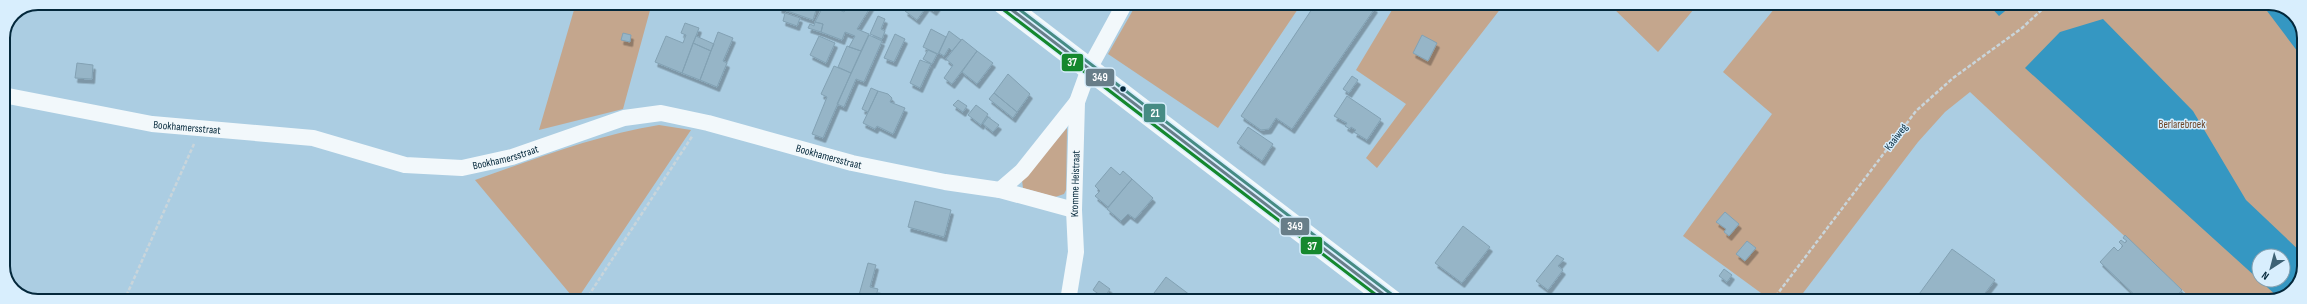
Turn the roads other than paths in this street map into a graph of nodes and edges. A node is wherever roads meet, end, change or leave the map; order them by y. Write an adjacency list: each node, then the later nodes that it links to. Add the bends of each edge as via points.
1 (1012, 10): 3 (main road)
2 (1121, 10): 3 (street, Kromme Heistraat)
3 (1089, 69): 5 (street, Kromme Heistraat); 9 (main road)
4 (10, 96): 6 (street, Bookhamersstraat, via 152,124 313,138 405,164 462,168 512,158 624,118 662,113 702,121 852,163 945,182)
5 (1077, 102): 6 (street, via 1022,171); 7 (street, Kromme Heistraat)
6 (1000, 190): 7 (street, Bookhamersstraat)
7 (1074, 210): 8 (street, Kromme Heistraat, via 1076,252)
8 (1069, 294)
9 (1383, 294)

